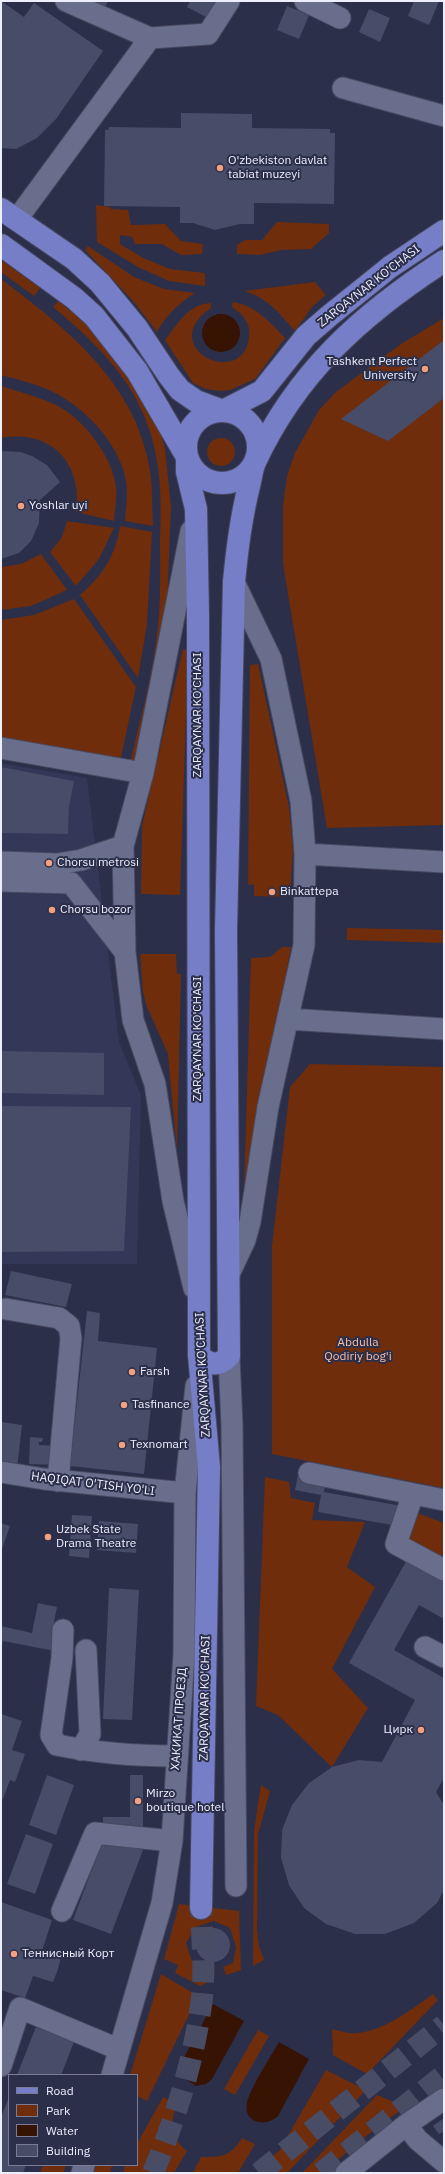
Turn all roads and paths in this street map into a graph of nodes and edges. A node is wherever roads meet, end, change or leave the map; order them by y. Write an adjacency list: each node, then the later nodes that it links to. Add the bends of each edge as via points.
1 (66, 1): 5 (street)
2 (229, 1): 5 (street, via 208,34)
3 (305, 1): 4 (street)
4 (340, 18)
5 (150, 38): 8 (street)
6 (342, 88): 7 (street)
7 (444, 116)
8 (9, 214): 12 (main road, via 74,259 100,283 134,323 180,390 196,401)
9 (444, 231): 12 (main road, ZARQAYNAR KO'CHASI, via 390,267 329,316 301,342 262,392)
10 (1, 245): 13 (main road, ZARQAYNAR KO'CHASI, via 74,298 98,321 141,377)
11 (444, 261): 14 (main road, ZARQAYNAR KO'CHASI, via 385,303 321,359 296,391)
12 (223, 411): 13 (main road, via 207,414 193,424 186,440); 14 (main road, via 240,415 252,427 258,445)
13 (187, 457): 14 (main road, via 192,468 201,477 219,484 237,480 248,473); 15 (main road, ZARQAYNAR KO'CHASI, via 187,472)
14 (255, 463): 16 (main road, ZARQAYNAR KO'CHASI, via 240,524)
15 (196, 509): 18 (street); 29 (main road, ZARQAYNAR KO'CHASI)
16 (234, 582): 20 (street, via 271,659 301,801); 28 (main road, ZARQAYNAR KO'CHASI, via 226,930)
17 (1, 748): 18 (street)
18 (143, 773): 19 (street)
19 (123, 846): 23 (street, via 81,860); 25 (street)
20 (305, 854): 22 (street); 26 (street, via 304,945)
21 (1, 862): 23 (street)
22 (444, 862)
23 (53, 873): 24 (street); 25 (street, via 71,883)
24 (1, 881)
25 (125, 952): 29 (street, via 133,1020 155,1084 173,1201)
26 (288, 1019): 27 (street); 28 (street, via 268,1107 250,1222 245,1240)
27 (444, 1029)
28 (229, 1274): 32 (main road, ZARQAYNAR KO'CHASI)
29 (199, 1307): 31 (main road, ZARQAYNAR KO'CHASI)
30 (6, 1309): 35 (street, via 59,1318 69,1326 71,1338)
31 (199, 1355): 32 (main road, via 214,1364); 36 (street, ХАКИКАТ ПРОЕЗД); 48 (main road, ZARQAYNAR KO'CHASI, via 209,1467)
32 (229, 1356): 47 (street, ZARQAYNAR KO'CHASI, via 232,1426)
33 (1, 1472): 35 (street, HAQIQAT O'TISH YO'LI)
34 (309, 1473): 37 (street)
35 (58, 1481): 36 (street, HAQIQAT O'TISH YO'LI)
36 (185, 1493): 45 (street, ХАКИКАТ ПРОЕЗД, via 184,1654)
37 (413, 1494): 38 (street); 39 (street, via 396,1544)
38 (444, 1500)
39 (444, 1570)
40 (63, 1630): 44 (street, via 62,1658 51,1735 57,1744)
41 (425, 1646): 43 (street)
42 (86, 1650): 44 (street, via 90,1734)
43 (444, 1657)
44 (81, 1750): 45 (street)
45 (176, 1756): 46 (street, ХАКИКАТ ПРОЕЗД)
46 (172, 1841): 49 (street, via 95,1833); 50 (street, ХАКИКАТ ПРОЕЗД, via 162,1903)
47 (236, 1886)
48 (201, 1908)
49 (62, 1911)
50 (118, 2049): 51 (street, via 20,2008); 52 (street, ХАКИКАТ ПРОЕЗД)
51 (1, 2066)
52 (112, 2074)
53 (444, 2099): 54 (street)
54 (406, 2125): 55 (street, via 418,2140); 56 (street)
55 (444, 2162)
56 (346, 2173)

